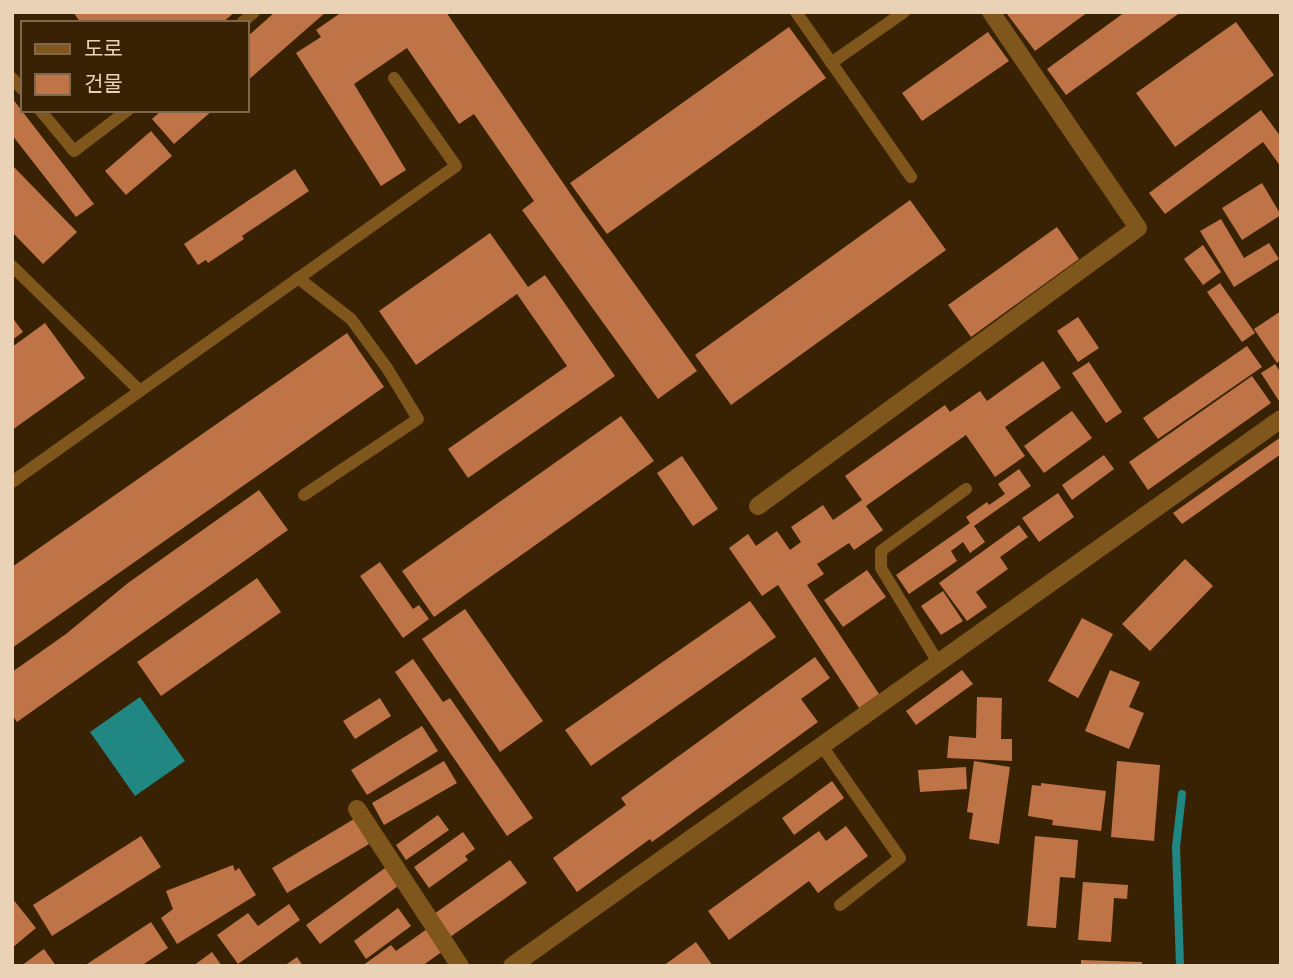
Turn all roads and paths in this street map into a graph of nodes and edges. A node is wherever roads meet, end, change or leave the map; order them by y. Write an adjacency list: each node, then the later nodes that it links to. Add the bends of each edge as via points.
1 (796, 12): 4 (lane)
2 (904, 12): 4 (lane)
3 (991, 12): 16 (street, via 1138,228)
4 (831, 63): 8 (lane)
5 (394, 78): 10 (lane, via 456,166)
6 (42, 112): 7 (lane, via 74,152)
7 (125, 112)
8 (911, 177)
9 (12, 266): 11 (lane)
10 (298, 278): 11 (lane); 15 (lane, via 351,319 418,419)
11 (140, 391): 13 (lane)
12 (1281, 419): 17 (street)
13 (12, 482)
14 (966, 489): 17 (lane, via 881,551 881,568)
15 (304, 495)
16 (758, 506)
17 (939, 664): 18 (street)
18 (822, 746): 20 (lane, via 900,858); 22 (street)
19 (357, 810): 21 (street)
20 (840, 905)
21 (460, 966)
22 (512, 966)

